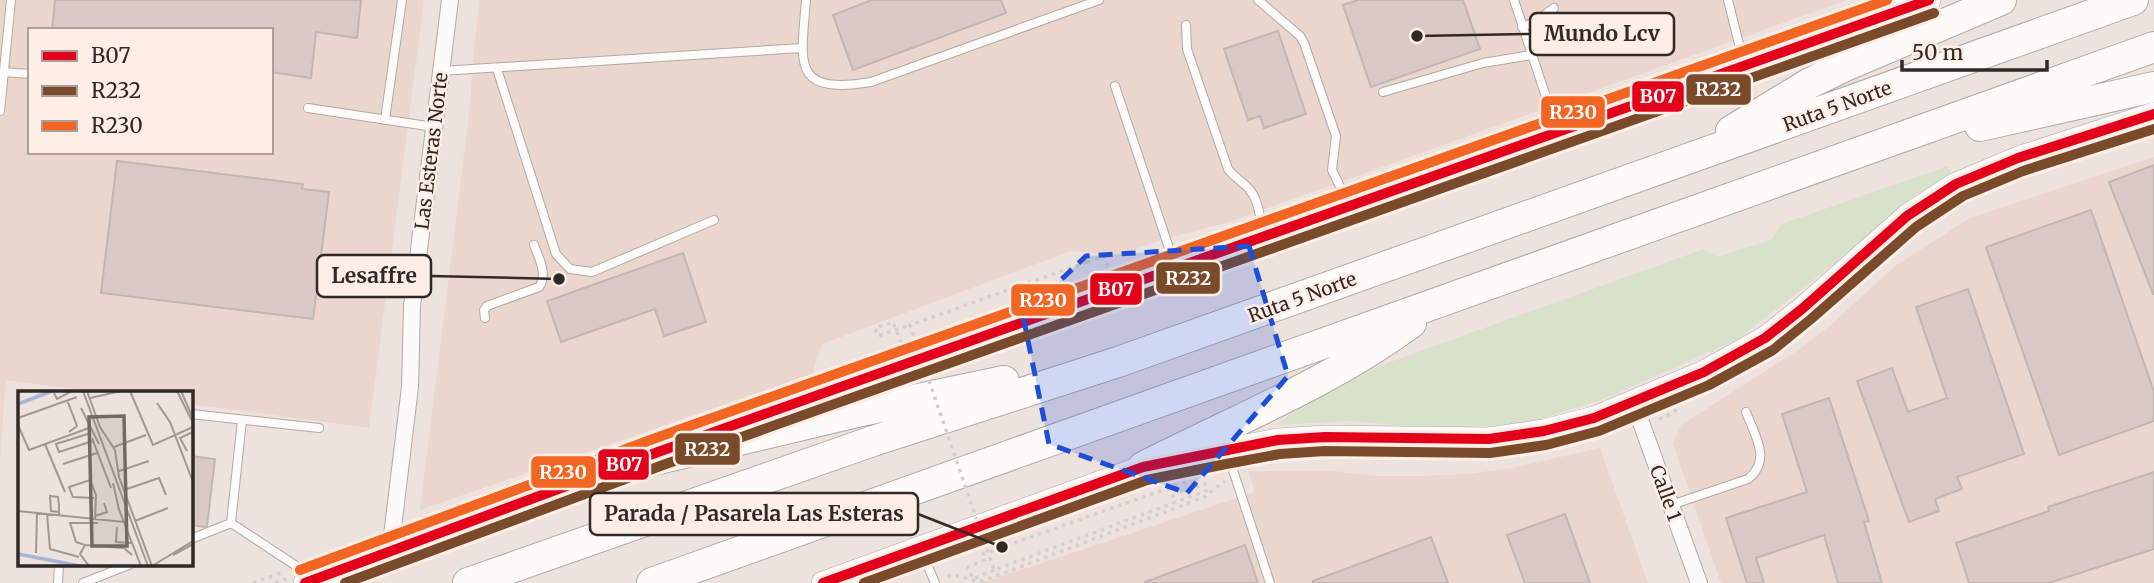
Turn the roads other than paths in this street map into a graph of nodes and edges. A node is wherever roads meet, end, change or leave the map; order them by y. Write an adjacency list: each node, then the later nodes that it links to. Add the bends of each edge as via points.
1 (10, 0): 22 (lane)
2 (402, 0): 30 (lane)
3 (450, 0): 21 (street, Las Esteras Norte)
4 (806, 0): 17 (lane)
5 (1099, 0): 17 (lane, via 871,82 843,86 817,82 805,69)
6 (1258, 0): 35 (lane, via 1304,43 1336,136 1332,170)
7 (1514, 0): 15 (lane)
8 (1728, 0): 19 (lane)
9 (1929, 0): 13 (main road)
10 (2001, 0): 34 (highway, via 1810,83)
11 (2133, 0): 34 (highway, Ruta 5 Norte)
12 (1554, 8): 15 (lane)
13 (1879, 9): 19 (main road)
14 (1186, 25): 37 (lane, via 1187,49 1228,169 1248,187)
15 (1522, 27): 18 (lane)
16 (2154, 47): 33 (highway)
17 (802, 48): 20 (lane)
18 (1531, 55): 26 (lane, via 1483,63); 32 (lane)
19 (1742, 67): 32 (main road)
20 (497, 69): 21 (lane); 36 (lane, via 556,254 570,269 592,272)
21 (441, 71): 31 (street, Las Esteras Norte)
22 (3, 72): 23 (lane); 28 (lane)
23 (28, 74)
24 (1115, 86): 39 (lane)
25 (2154, 87): 33 (highway)
26 (1383, 92)
27 (308, 108): 30 (lane)
28 (0, 111)
29 (2154, 114): 43 (main road, via 2018,158 1956,184 1907,216 1765,338 1704,373)
30 (385, 120): 31 (lane)
31 (434, 127): 55 (street, Las Esteras Norte)
32 (1557, 132): 35 (main road)
33 (1860, 152): 40 (highway)
34 (1690, 159): 42 (highway, Ruta 5 Norte)
35 (1349, 206): 37 (main road)
36 (714, 220)
37 (1265, 236): 39 (main road)
38 (534, 245): 41 (lane, via 543,272 539,288 487,306)
39 (1176, 268): 50 (main road)
40 (1440, 302): 49 (highway, via 1370,352); 61 (highway)
41 (485, 318)
42 (1118, 362): 50 (highway, via 866,410); 60 (highway, Ruta 5 Norte, via 873,440)
43 (1634, 404): 48 (main road, via 1568,426 1508,437 1325,436); 51 (street, Calle 1)
44 (1746, 412): 51 (lane, via 1760,450 1757,472)
45 (192, 414): 46 (lane)
46 (242, 420): 47 (lane); 52 (lane)
47 (319, 428)
48 (1223, 450): 49 (main road); 63 (lane)
49 (1143, 467): 54 (main road)
50 (608, 471): 55 (main road)
51 (1671, 505): 64 (street, Calle 1)
52 (231, 523): 53 (lane); 57 (lane)
53 (192, 539)
54 (920, 548): 58 (lane); 62 (main road)
55 (390, 552): 57 (main road)
56 (126, 566): 59 (lane)
57 (311, 581)
58 (935, 582)
59 (83, 583)
60 (468, 583)
61 (652, 583)
62 (823, 583)
63 (1270, 583)
64 (1699, 583)

